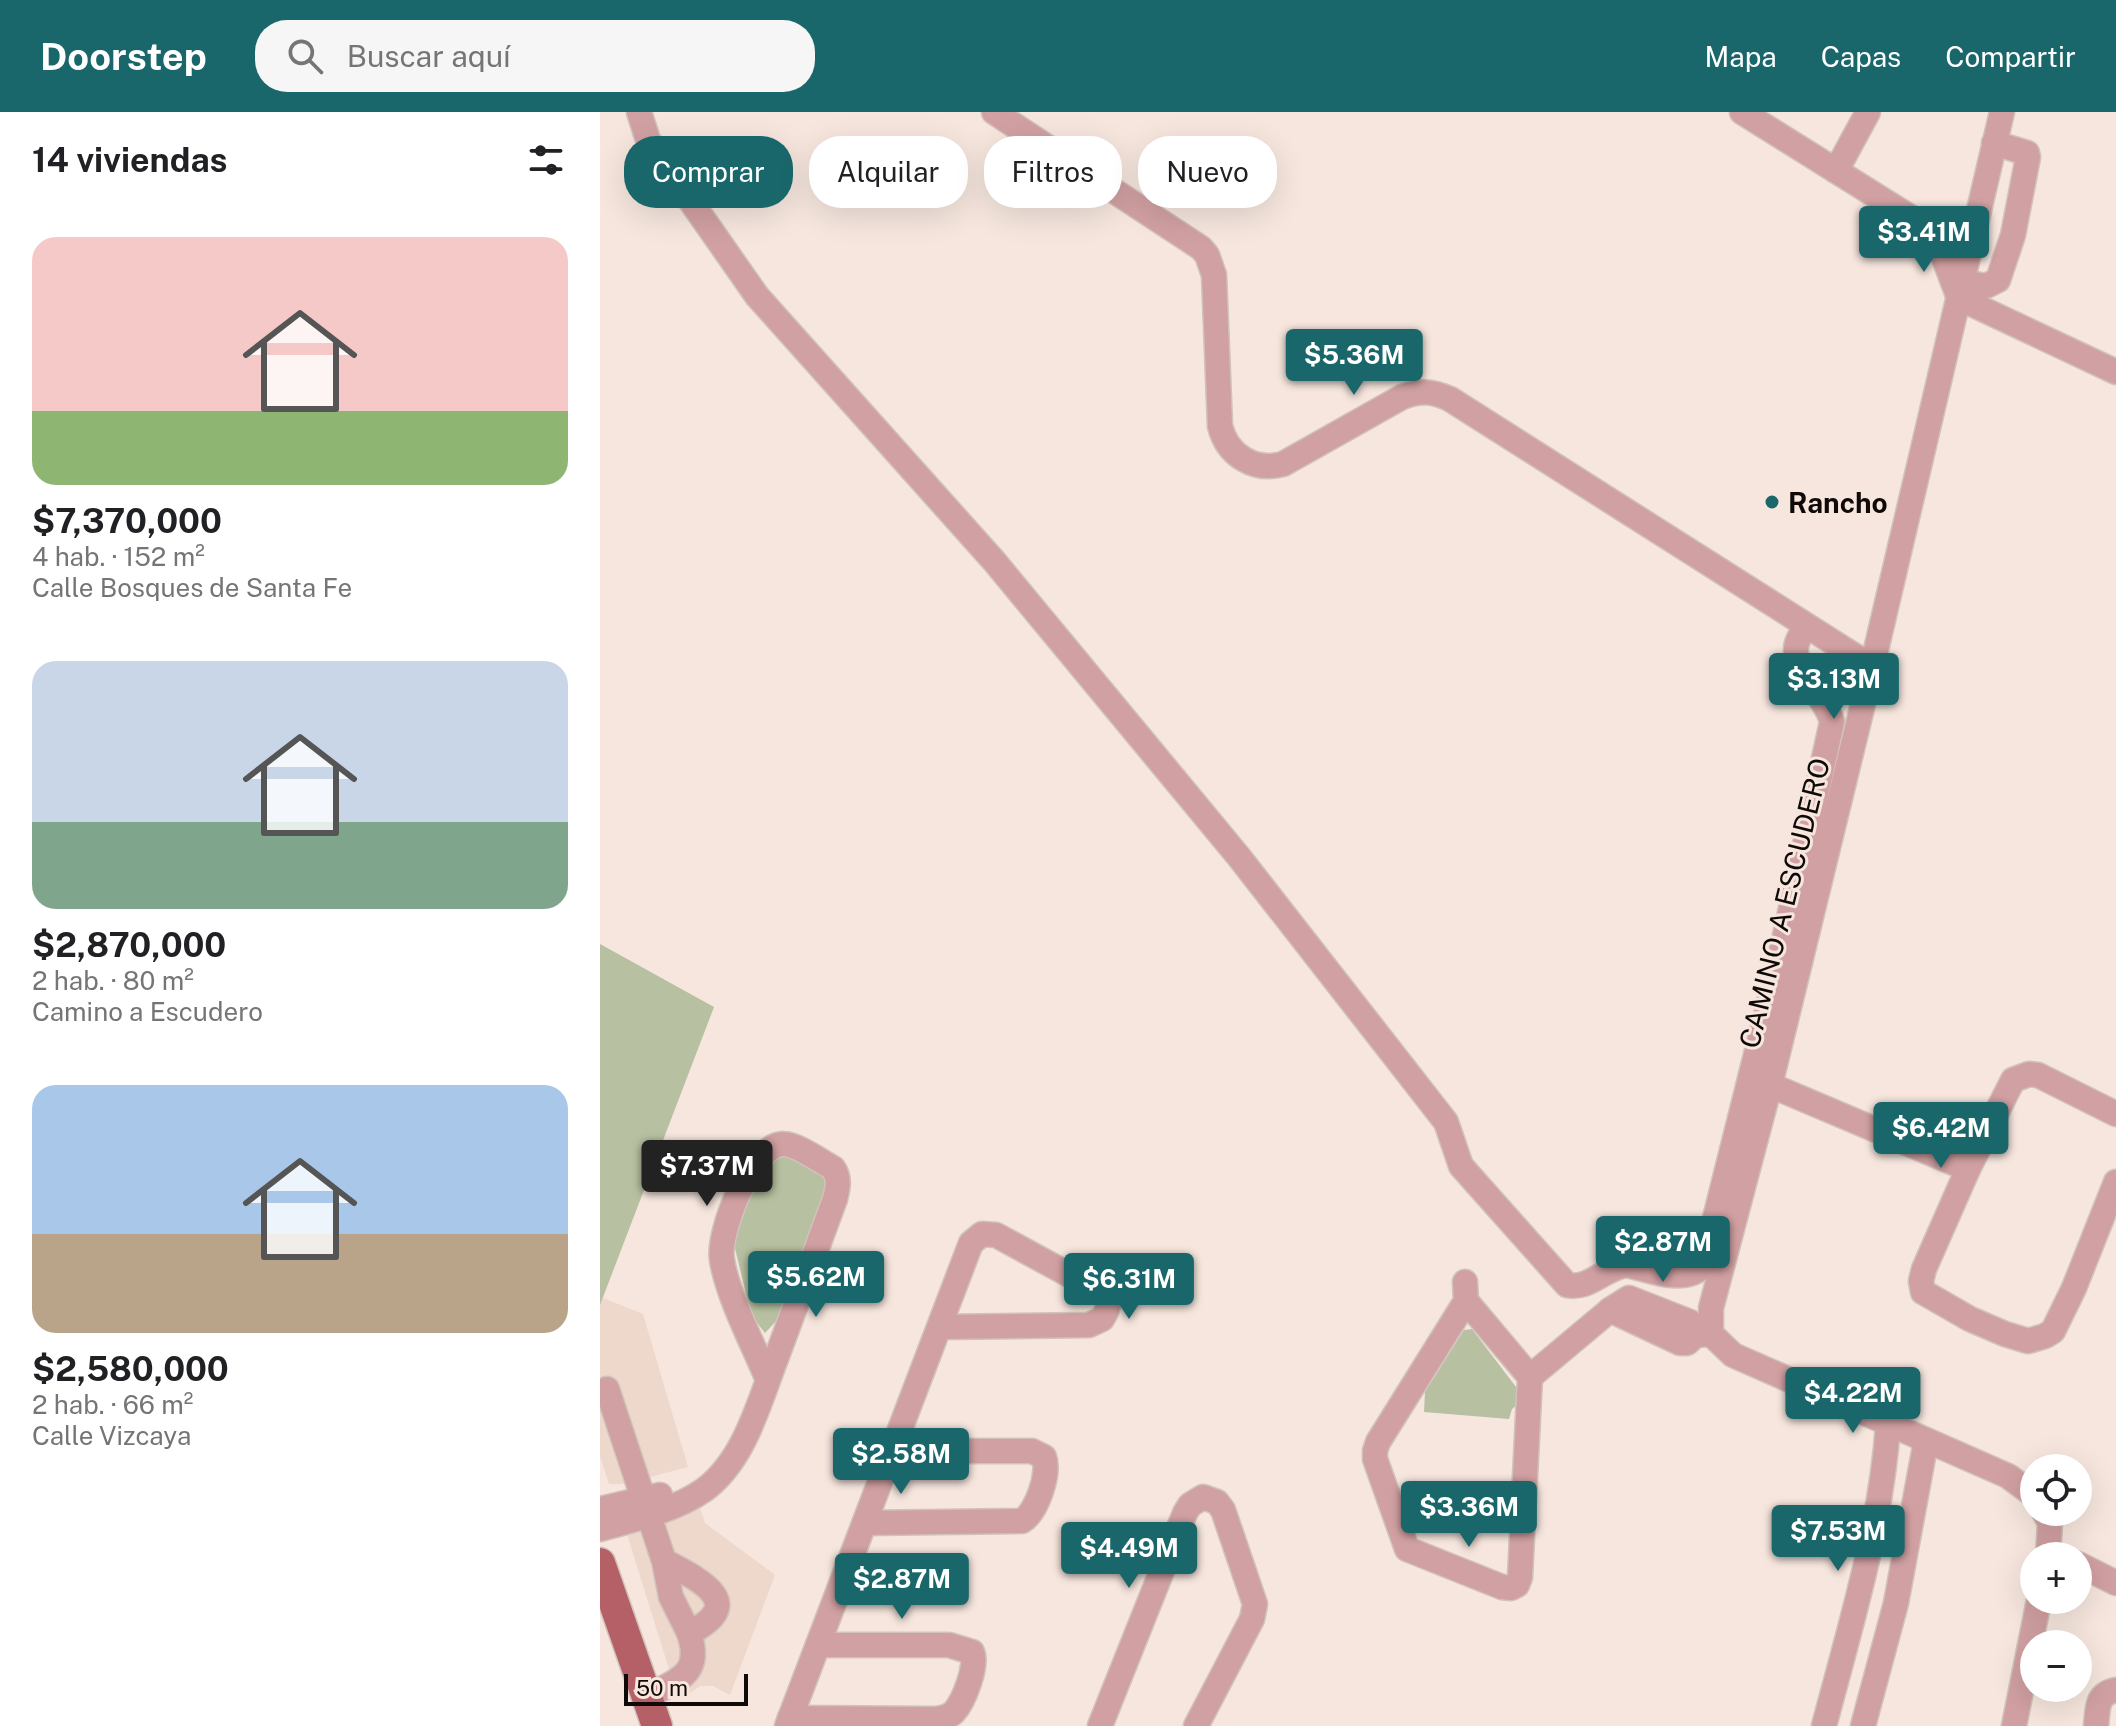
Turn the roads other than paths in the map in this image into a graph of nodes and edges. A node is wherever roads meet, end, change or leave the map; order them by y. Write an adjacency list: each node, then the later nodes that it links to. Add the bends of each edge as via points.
1 (639, 112): 12 (street, via 648,140 757,296 994,561 1239,857 1446,1122 1461,1166 1567,1285 1584,1285 1617,1266 1682,1276 1703,1266 1782,952 1832,722 1798,661 1797,643)
2 (994, 112): 12 (street, via 1207,255 1214,275 1222,436 1232,451 1254,466 1283,464 1402,397 1433,392)
3 (1742, 112): 7 (street)
4 (1868, 112): 7 (street)
5 (2002, 112): 6 (street, CAMINO A ESCUDERO)
6 (1994, 143): 9 (street, CAMINO A ESCUDERO); 10 (street, via 2028,157 2013,235 1998,280)
7 (1836, 171): 8 (street)
8 (1934, 232): 9 (street); 10 (street)
9 (1970, 250): 10 (street, CAMINO A ESCUDERO)
10 (1961, 290): 11 (street); 13 (street, CAMINO A ESCUDERO)
11 (2116, 372)
12 (1806, 626): 13 (street)
13 (1872, 667): 14 (street, CAMINO A ESCUDERO)
14 (1770, 1085): 16 (street); 19 (street, CAMINO A ESCUDERO)
15 (2111, 1107): 16 (street, via 2038,1075 2022,1075 2005,1092)
16 (1968, 1169): 17 (street, via 1924,1269 1923,1292 1970,1319 2028,1341 2053,1331)
17 (2116, 1182)
18 (939, 1327): 18 (street, via 971,1243 982,1234 996,1235 1108,1299 1109,1308 1097,1323); 25 (street)
19 (1704, 1334): 20 (street, via 1680,1343 1610,1310); 23 (street, via 1733,1355)
20 (1530, 1377): 20 (street, via 1465,1291 1378,1442 1375,1459 1407,1549 1502,1587 1517,1585 1520,1577)
21 (768, 1380): 21 (street, via 838,1179 833,1168 783,1144 755,1160 721,1240 727,1280); 27 (street, via 728,1466)
22 (607, 1389): 27 (street)
23 (1888, 1425): 24 (street); 35 (street)
24 (1926, 1441): 26 (street); 36 (street)
25 (891, 1451): 29 (street); 29 (street, via 1032,1451 1044,1457 1048,1471 1028,1518 1013,1523)
26 (2020, 1485)
27 (646, 1507): 28 (street); 30 (street); 31 (street)
28 (600, 1509)
29 (865, 1523): 39 (street)
30 (600, 1529)
31 (664, 1561): 38 (street, via 671,1597); 38 (street, via 702,1581 717,1602 713,1618)
32 (600, 1563): 41 (main road)
33 (2092, 1571): 34 (street)
34 (2116, 1583)
35 (1858, 1594): 36 (street); 46 (street)
36 (1896, 1603): 47 (street)
37 (2036, 1614): 48 (street)
38 (689, 1633): 41 (street, via 694,1653 689,1671)
39 (818, 1645): 42 (street); 42 (street, via 949,1645 972,1652 975,1665 959,1705 947,1717)
40 (2116, 1690): 49 (street, via 2099,1700)
41 (646, 1697): 43 (main road)
42 (788, 1722)
43 (657, 1726)
44 (1100, 1726): 45 (street, via 1185,1513 1203,1497 1223,1510 1255,1604)
45 (1196, 1726)
46 (1824, 1726)
47 (1863, 1726)
48 (2014, 1726)
49 (2096, 1726)

